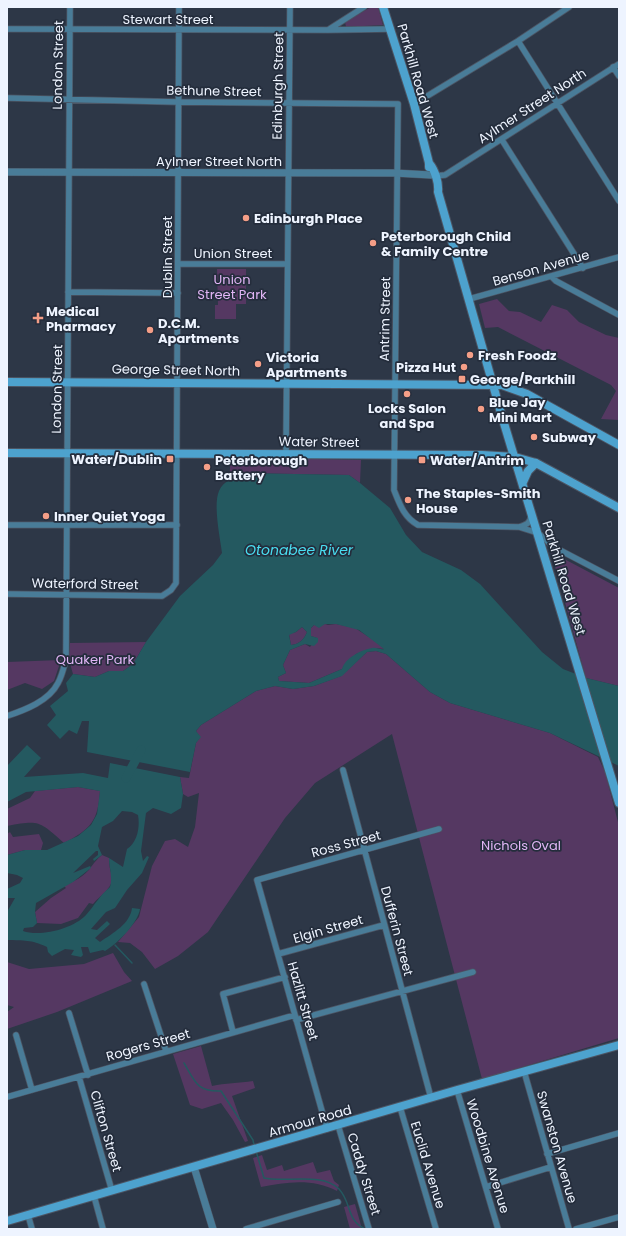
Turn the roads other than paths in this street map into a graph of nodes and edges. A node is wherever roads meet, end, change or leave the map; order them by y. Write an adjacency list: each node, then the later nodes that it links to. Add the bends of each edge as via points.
1 (70, 7): 9 (street, London Street)
2 (179, 7): 11 (street, Dublin Street)
3 (290, 7): 12 (street, Edinburgh Street)
4 (364, 7): 10 (street)
5 (383, 7): 8 (main road, Parkhill Road West)
6 (569, 7): 13 (street)
7 (7, 29): 9 (street, Stewart Street)
8 (391, 29): 10 (street, Stewart Street); 23 (main road, Parkhill Road West)
9 (70, 30): 11 (street, Stewart Street); 18 (street, London Street)
10 (328, 30): 12 (street, Stewart Street)
11 (179, 31): 12 (street, Stewart Street); 19 (street, Dublin Street)
12 (290, 31): 20 (street, Edinburgh Street)
13 (518, 41): 21 (street); 23 (street)
14 (619, 64): 15 (street, Aylmer Street North)
15 (613, 67): 16 (street); 21 (street, Aylmer Street North)
16 (619, 76)
17 (7, 98): 18 (street, Bethune Street)
18 (69, 99): 19 (street, Bethune Street); 26 (street, London Street)
19 (178, 102): 20 (street, Bethune Street); 27 (street, Dublin Street)
20 (289, 103): 22 (street, Bethune Street); 28 (street, Edinburgh Street)
21 (558, 103): 24 (street, Aylmer Street North); 31 (street)
22 (398, 104): 29 (street, Antrim Street)
23 (414, 104): 30 (main road, Parkhill Road West)
24 (502, 140): 30 (street, Aylmer Street North, via 445,175); 35 (street)
25 (7, 172): 26 (street, Aylmer Street North)
26 (68, 172): 27 (street, Aylmer Street North); 37 (street, London Street)
27 (179, 173): 28 (street, Aylmer Street North); 33 (street, Dublin Street)
28 (288, 173): 29 (street, Aylmer Street North); 34 (street, Edinburgh Street)
29 (398, 173): 30 (street, Aylmer Street North); 45 (street, Antrim Street)
30 (433, 176): 39 (main road, Parkhill Road West, via 434,188 438,192)
31 (619, 201)
32 (619, 257): 35 (street, Benson Avenue)
33 (178, 264): 34 (street, Union Street); 38 (street, Dublin Street)
34 (287, 264): 44 (street, Edinburgh Street)
35 (582, 268): 36 (street, Benson Avenue)
36 (552, 277): 39 (street, Benson Avenue); 40 (street)
37 (68, 292): 38 (street); 41 (street, London Street)
38 (178, 293): 43 (street, Dublin Street)
39 (469, 299): 46 (main road, Parkhill Road West)
40 (619, 315)
41 (68, 381): 42 (main road, George Street North); 43 (main road, George Street North); 49 (street, London Street)
42 (7, 382)
43 (178, 383): 44 (main road, George Street North); 50 (street, Dublin Street)
44 (286, 383): 45 (main road, George Street North); 51 (street, Edinburgh Street)
45 (395, 384): 46 (main road, George Street North); 52 (street, Antrim Street)
46 (494, 385): 47 (main road, George Street North, via 517,389); 53 (main road, Parkhill Road West)
47 (619, 445)
48 (7, 453): 49 (main road, Water Street)
49 (67, 453): 50 (main road, Water Street); 59 (street, London Street)
50 (177, 454): 51 (main road, Water Street); 60 (street, Dublin Street)
51 (286, 454): 52 (main road, Water Street)
52 (394, 456): 53 (main road, Water Street); 61 (street, Antrim Street, via 394,490 402,510 418,526)
53 (515, 457): 54 (main road, Water Street); 55 (main road, Parkhill Road West)
54 (536, 463): 55 (main road, via 528,471); 56 (main road, Water Street)
55 (523, 482): 57 (main road, Parkhill Road West)
56 (619, 508)
57 (532, 512): 61 (street, via 527,524); 62 (main road, Parkhill Road West)
58 (7, 525): 59 (street)
59 (66, 525): 60 (street); 67 (street, London Street)
60 (177, 525): 68 (street, Dublin Street, via 176,582 171,590)
61 (518, 527): 62 (street)
62 (538, 533): 63 (street); 64 (main road, Parkhill Road West)
63 (554, 547): 64 (street); 65 (street)
64 (545, 556): 71 (main road, Parkhill Road West, via 608,766)
65 (619, 581)
66 (7, 594): 67 (street, Waterford Street)
67 (66, 594): 68 (street, Waterford Street); 69 (street, London Street, via 66,659 58,684 48,695 24,710)
68 (162, 596)
69 (7, 716)
70 (343, 770): 74 (street, Dufferin Street)
71 (617, 786): 72 (main road, Parkhill Road West)
72 (619, 803)
73 (439, 829): 74 (street, Ross Street)
74 (364, 850): 75 (street, Ross Street); 76 (street, Dufferin Street)
75 (257, 880): 77 (street, Hazlitt Street)
76 (384, 925): 77 (street, Elgin Street); 81 (street, Dufferin Street)
77 (278, 954): 79 (street, Hazlitt Street)
78 (473, 972): 81 (street, Rogers Street)
79 (285, 977): 83 (street, Hazlitt Street); 84 (street, via 223,994)
80 (144, 984): 87 (street)
81 (402, 991): 83 (street, Rogers Street); 94 (street, Dufferin Street)
82 (69, 1013): 89 (street)
83 (296, 1017): 84 (street, Rogers Street); 97 (street, Hazlitt Street)
84 (233, 1032): 87 (street, Rogers Street)
85 (16, 1035): 91 (street)
86 (619, 1045): 88 (main road, Armour Road)
87 (166, 1051): 89 (street, Rogers Street)
88 (524, 1071): 92 (main road, Armour Road); 99 (street, Swanston Avenue)
89 (88, 1075): 90 (street, Rogers Street)
90 (80, 1077): 91 (street, Rogers Street); 103 (street, Clifton Street)
91 (32, 1090): 93 (street, Rogers Street)
92 (457, 1090): 94 (main road, Armour Road); 102 (street, Woodbine Avenue)
93 (7, 1097)
94 (431, 1098): 95 (main road, Armour Road)
95 (400, 1107): 96 (main road, Armour Road); 114 (street, Euclid Avenue)
96 (338, 1125): 97 (main road, Armour Road); 109 (street, Caddy Street)
97 (327, 1129): 100 (main road, Armour Road)
98 (619, 1133): 99 (street)
99 (547, 1154): 101 (street, Swanston Avenue)
100 (194, 1167): 103 (main road, Armour Road); 112 (street)
101 (551, 1167): 102 (street); 116 (street, Swanston Avenue)
102 (486, 1187): 115 (street, Woodbine Avenue)
103 (112, 1191): 104 (main road, Armour Road)
104 (94, 1196): 106 (main road, Armour Road); 111 (street)
105 (338, 1202): 113 (street)
106 (28, 1215): 108 (main road, Armour Road); 110 (street)
107 (619, 1217): 117 (street)
108 (7, 1221)
109 (368, 1226)
110 (32, 1229)
111 (103, 1229)
112 (213, 1229)
113 (246, 1229)
114 (436, 1229)
115 (498, 1229)
116 (569, 1229)
117 (576, 1229)

